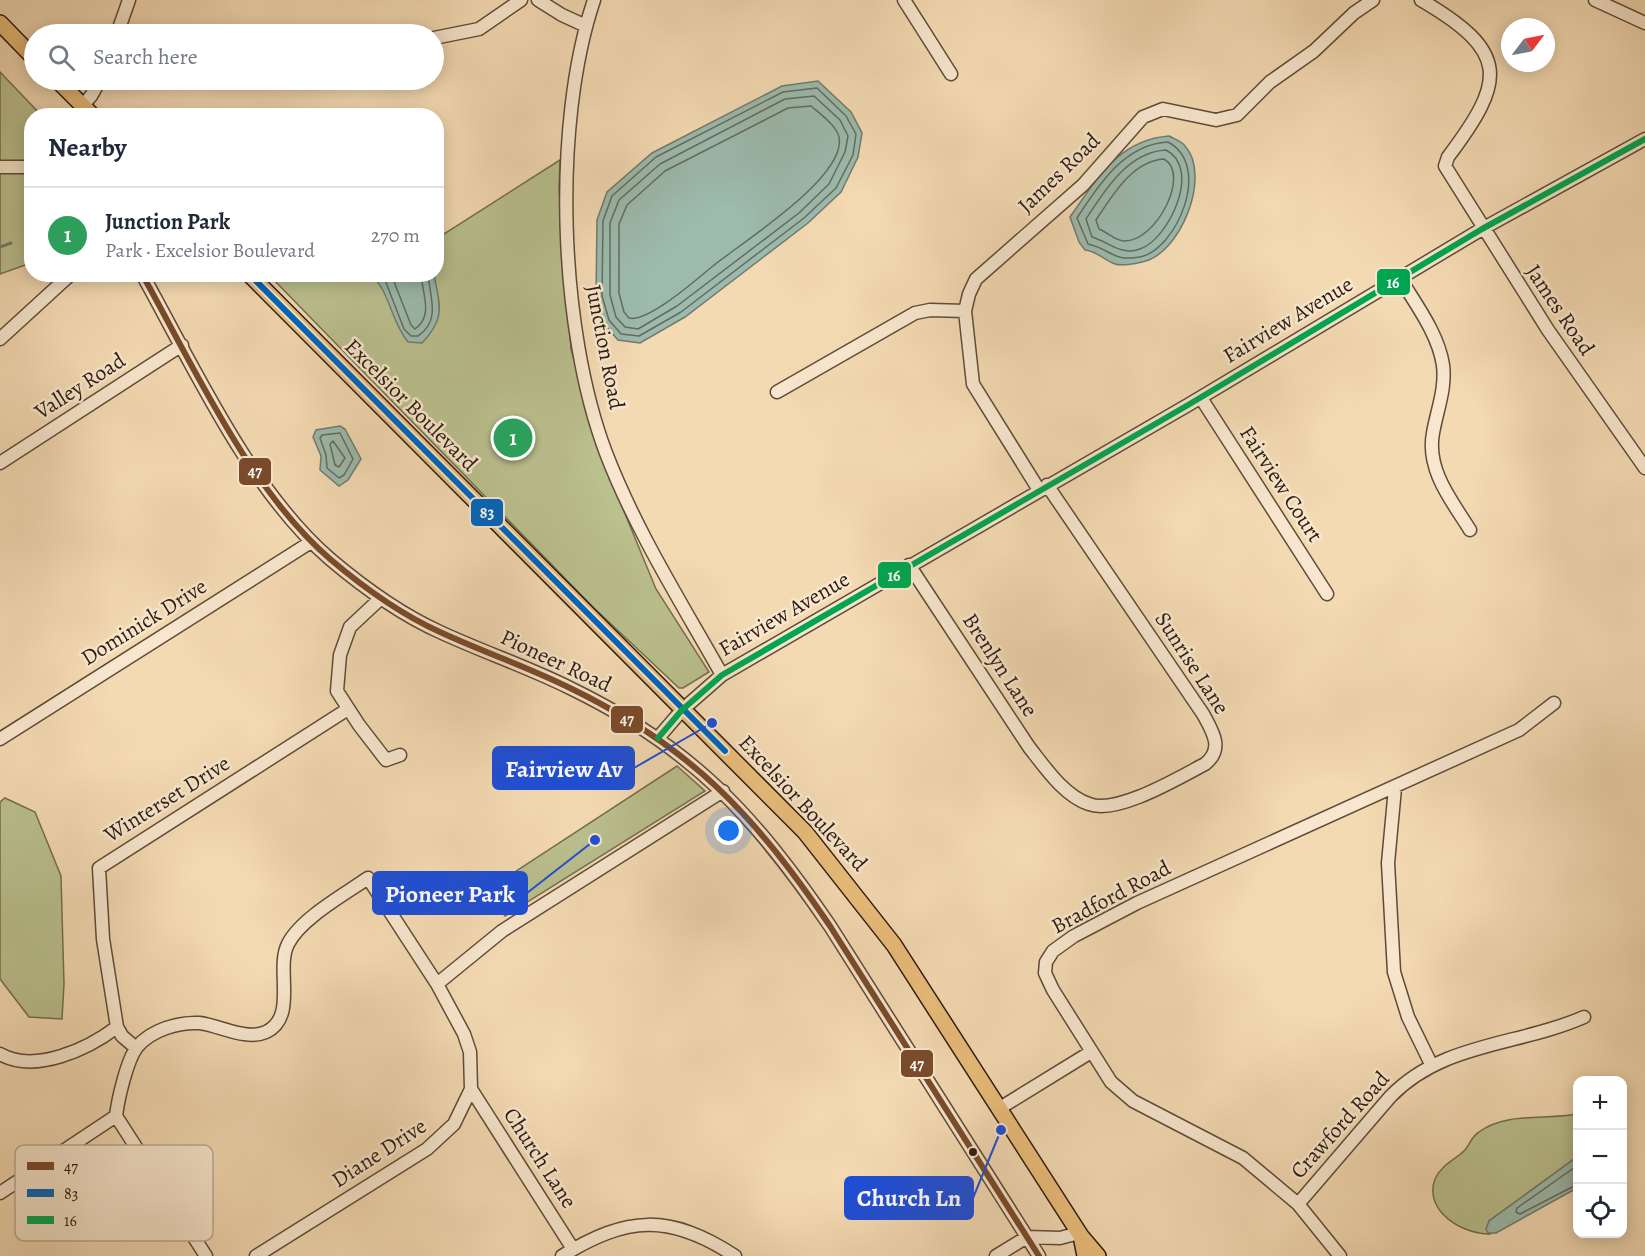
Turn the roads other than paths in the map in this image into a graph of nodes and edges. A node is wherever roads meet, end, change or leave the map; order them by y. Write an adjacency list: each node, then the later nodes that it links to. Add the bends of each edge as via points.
1 (129, 0): 11 (street)
2 (521, 0): 13 (street, via 479,29)
3 (538, 0): 12 (street)
4 (594, 0): 12 (street, Junction Road)
5 (903, 0): 15 (street)
6 (1373, 0): 28 (street, James Road, via 1314,51 1270,82 1237,116 1216,120 1163,109 1143,117 1083,185 976,279)
7 (1421, 0): 23 (street, James Road, via 1476,41 1490,69 1486,100 1445,166)
8 (1595, 0): 10 (street)
9 (0, 23): 14 (main road)
10 (1645, 23)
11 (121, 24)
12 (586, 26): 41 (street, Junction Road, via 570,118 567,219 574,319 586,380 606,451 635,519)
13 (444, 36)
14 (24, 48)
15 (951, 74)
16 (67, 90): 18 (main road)
17 (94, 90): 19 (street)
18 (86, 108)
19 (88, 108)
20 (1645, 139): 23 (street, Fairview Avenue)
21 (0, 167): 22 (street)
22 (24, 167)
23 (1482, 229): 24 (street, Fairview Avenue); 34 (street, James Road)
24 (1400, 278): 32 (street, Fairview Avenue); 36 (street, via 1440,350 1442,395 1431,450 1441,482)
25 (62, 282): 29 (street)
26 (147, 282): 30 (street, Pioneer Road)
27 (257, 282): 44 (main road, Excelsior Boulevard)
28 (965, 311): 31 (street, via 915,313); 35 (street, Sunrise Lane, via 973,384)
29 (0, 339)
30 (182, 345): 33 (street, Valley Road); 37 (street, Pioneer Road, via 264,483)
31 (777, 392)
32 (1201, 398): 35 (street, Fairview Avenue); 39 (street, Fairview Court)
33 (0, 463)
34 (1645, 468)
35 (1043, 487): 38 (street, Fairview Avenue); 48 (street, Sunrise Lane, via 1203,714 1217,747 1214,757 1205,764 1156,788 1104,806 1089,805)
36 (1470, 530)
37 (311, 542): 40 (street, Pioneer Road); 46 (street, Dominick Drive)
38 (909, 565): 41 (street, Fairview Avenue); 48 (street, Brenlyn Lane, via 1029,747)
39 (1327, 594)
40 (381, 598): 43 (street, via 351,627 340,655 337,691); 45 (street, Pioneer Road, via 438,631 569,687)
41 (722, 675): 44 (street, Fairview Avenue)
42 (1554, 703): 49 (street, Bradford Road, via 1519,730)
43 (348, 710): 47 (street, via 386,760); 53 (street, Winterset Drive, via 99,868 106,970)
44 (682, 710): 45 (street, Fairview Avenue); 59 (main road, Excelsior Boulevard, via 786,812 853,890 894,945)
45 (658, 738): 50 (street, Pioneer Road)
46 (0, 739)
47 (400, 755)
48 (1062, 785)
49 (1395, 788): 55 (street, Bradford Road, via 1137,903 1053,951 1045,973); 57 (street, via 1388,863 1394,972 1408,1017)
50 (723, 791): 51 (street, via 502,931); 67 (street, Pioneer Road, via 774,847 824,917)
51 (437, 984): 54 (street, Diane Drive, via 368,878 291,938 284,960 281,1017 266,1032 242,1033 199,1023 180,1024 166,1028); 58 (street, Diane Drive, via 470,1052)
52 (1584, 1017): 57 (street, Crawford Road, via 1562,1027)
53 (117, 1027): 54 (street); 56 (street, via 102,1038 51,1059 20,1061)
54 (136, 1048): 60 (street)
55 (1091, 1052): 59 (street); 65 (street, Bradford Road, via 1111,1082 1133,1101 1243,1158)
56 (0, 1054)
57 (1431, 1064): 65 (street, Crawford Road, via 1390,1097)
58 (471, 1089): 69 (street, Church Lane); 71 (street, Diane Drive, via 454,1124 427,1149)
59 (999, 1108): 66 (main road, Excelsior Boulevard)
60 (116, 1116): 61 (street); 62 (street)
61 (72, 1145)
62 (135, 1145)
63 (15, 1183): 64 (street)
64 (0, 1193)
65 (1298, 1204): 78 (street, Bradford Road)
66 (1080, 1234): 67 (street); 76 (main road, Excelsior Boulevard); 77 (main road, Excelsior Boulevard)
67 (1027, 1237): 74 (street); 75 (street, Pioneer Road)
68 (196, 1241): 70 (street)
69 (573, 1249): 72 (street); 73 (street, via 609,1230 650,1223 698,1236)
70 (206, 1256)
71 (256, 1256)
72 (562, 1256)
73 (735, 1256)
74 (996, 1256)
75 (1040, 1256)
76 (1085, 1256)
77 (1098, 1256)
78 (1340, 1256)

